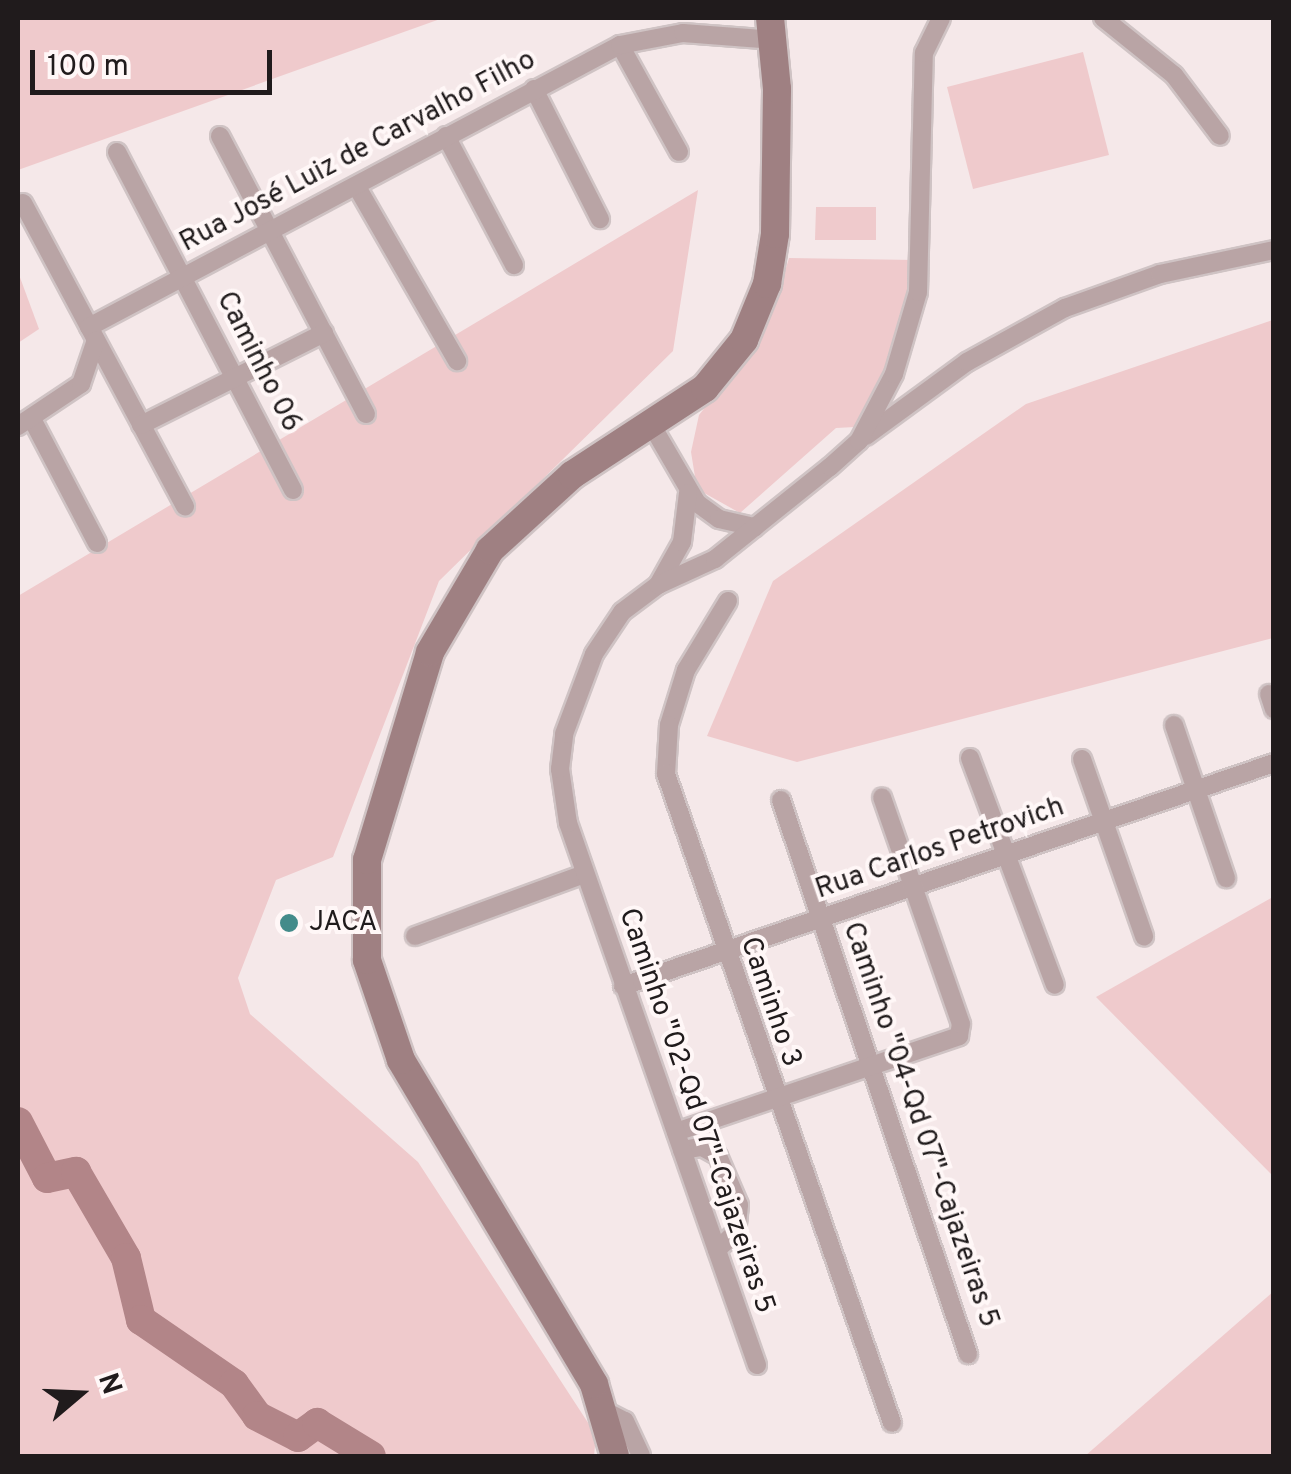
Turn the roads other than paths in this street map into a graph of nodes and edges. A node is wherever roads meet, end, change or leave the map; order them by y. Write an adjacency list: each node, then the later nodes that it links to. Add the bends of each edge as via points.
1 (940, 18): 26 (street, via 924,52 925,221 915,312 894,374)
2 (1104, 18): 8 (street, via 1174,76)
3 (774, 26): 4 (street, Rua José Luiz de Carvalho Filho, via 683,32); 24 (main road, via 776,201 767,284 729,362)
4 (620, 45): 5 (street, Rua José Luiz de Carvalho Filho); 10 (street)
5 (534, 89): 7 (street, Rua José Luiz de Carvalho Filho); 13 (street)
6 (220, 136): 14 (street)
7 (446, 136): 11 (street, Rua José Luiz de Carvalho Filho); 16 (street)
8 (1220, 136)
9 (117, 152): 17 (street, Caminho 06)
10 (679, 152)
11 (357, 187): 14 (street, Rua José Luiz de Carvalho Filho); 20 (street)
12 (23, 203): 18 (street)
13 (600, 219)
14 (270, 232): 17 (street, Rua José Luiz de Carvalho Filho); 19 (street)
15 (1274, 250): 26 (street, via 1160,274 1066,308 967,362)
16 (514, 265)
17 (183, 277): 18 (street, Rua José Luiz de Carvalho Filho); 21 (street, Caminho 06)
18 (92, 333): 23 (street, via 80,384); 25 (street)
19 (324, 333): 21 (street); 22 (street)
20 (457, 361)
21 (235, 378): 25 (street); 27 (street, Caminho 06)
22 (366, 414)
23 (25, 423): 31 (street)
24 (651, 424): 28 (street); 58 (main road, via 540,500 472,574 423,671 380,800 363,897 367,960 401,1060)
25 (141, 425): 29 (street)
26 (859, 441): 30 (street)
27 (292, 490)
28 (688, 493): 30 (street, via 719,519); 32 (street, via 682,542)
29 (184, 507)
30 (755, 526): 32 (street, via 700,569)
31 (98, 543)
32 (658, 584): 43 (street, Caminho "02-Qd 07"-Cajazeiras 5, via 606,631 564,734 564,798)
33 (728, 601): 49 (street, Caminho 3, via 686,670 665,752 669,788)
34 (1174, 725): 38 (street)
35 (970, 758): 42 (street)
36 (1082, 759): 41 (street)
37 (1274, 763): 38 (street, Rua Carlos Petrovich)
38 (1196, 794): 41 (street, Rua Carlos Petrovich); 44 (street)
39 (882, 797): 45 (street)
40 (780, 800): 46 (street, Caminho "04-Qd 07"-Cajazeiras 5)
41 (1102, 822): 42 (street, Rua Carlos Petrovich); 48 (street)
42 (1007, 855): 45 (street, Rua Carlos Petrovich); 50 (street)
43 (584, 874): 47 (street); 51 (street, Caminho "02-Qd 07"-Cajazeiras 5)
44 (1226, 878)
45 (913, 888): 46 (street, Rua Carlos Petrovich); 52 (street, via 961,1024 959,1036)
46 (822, 919): 49 (street, Rua Carlos Petrovich); 52 (street, Caminho "04-Qd 07"-Cajazeiras 5)
47 (416, 936)
48 (1144, 936)
49 (724, 953): 51 (street, Rua Carlos Petrovich); 53 (street, Caminho 3)
50 (1055, 985)
51 (623, 986): 54 (street, Caminho "02-Qd 07"-Cajazeiras 5)
52 (870, 1067): 53 (street); 56 (street, Caminho "04-Qd 07"-Cajazeiras 5)
53 (775, 1099): 54 (street); 59 (street, Caminho 3)
54 (679, 1141): 55 (street, Caminho "02-Qd 07"-Cajazeiras 5); 55 (street, via 710,1150 734,1192 739,1224)
55 (717, 1250): 57 (street, Caminho "02-Qd 07"-Cajazeiras 5)
56 (968, 1354)
57 (756, 1365)
58 (605, 1411): 60 (main road); 61 (street, via 626,1421)
59 (892, 1423)
60 (615, 1456)
61 (641, 1456)

